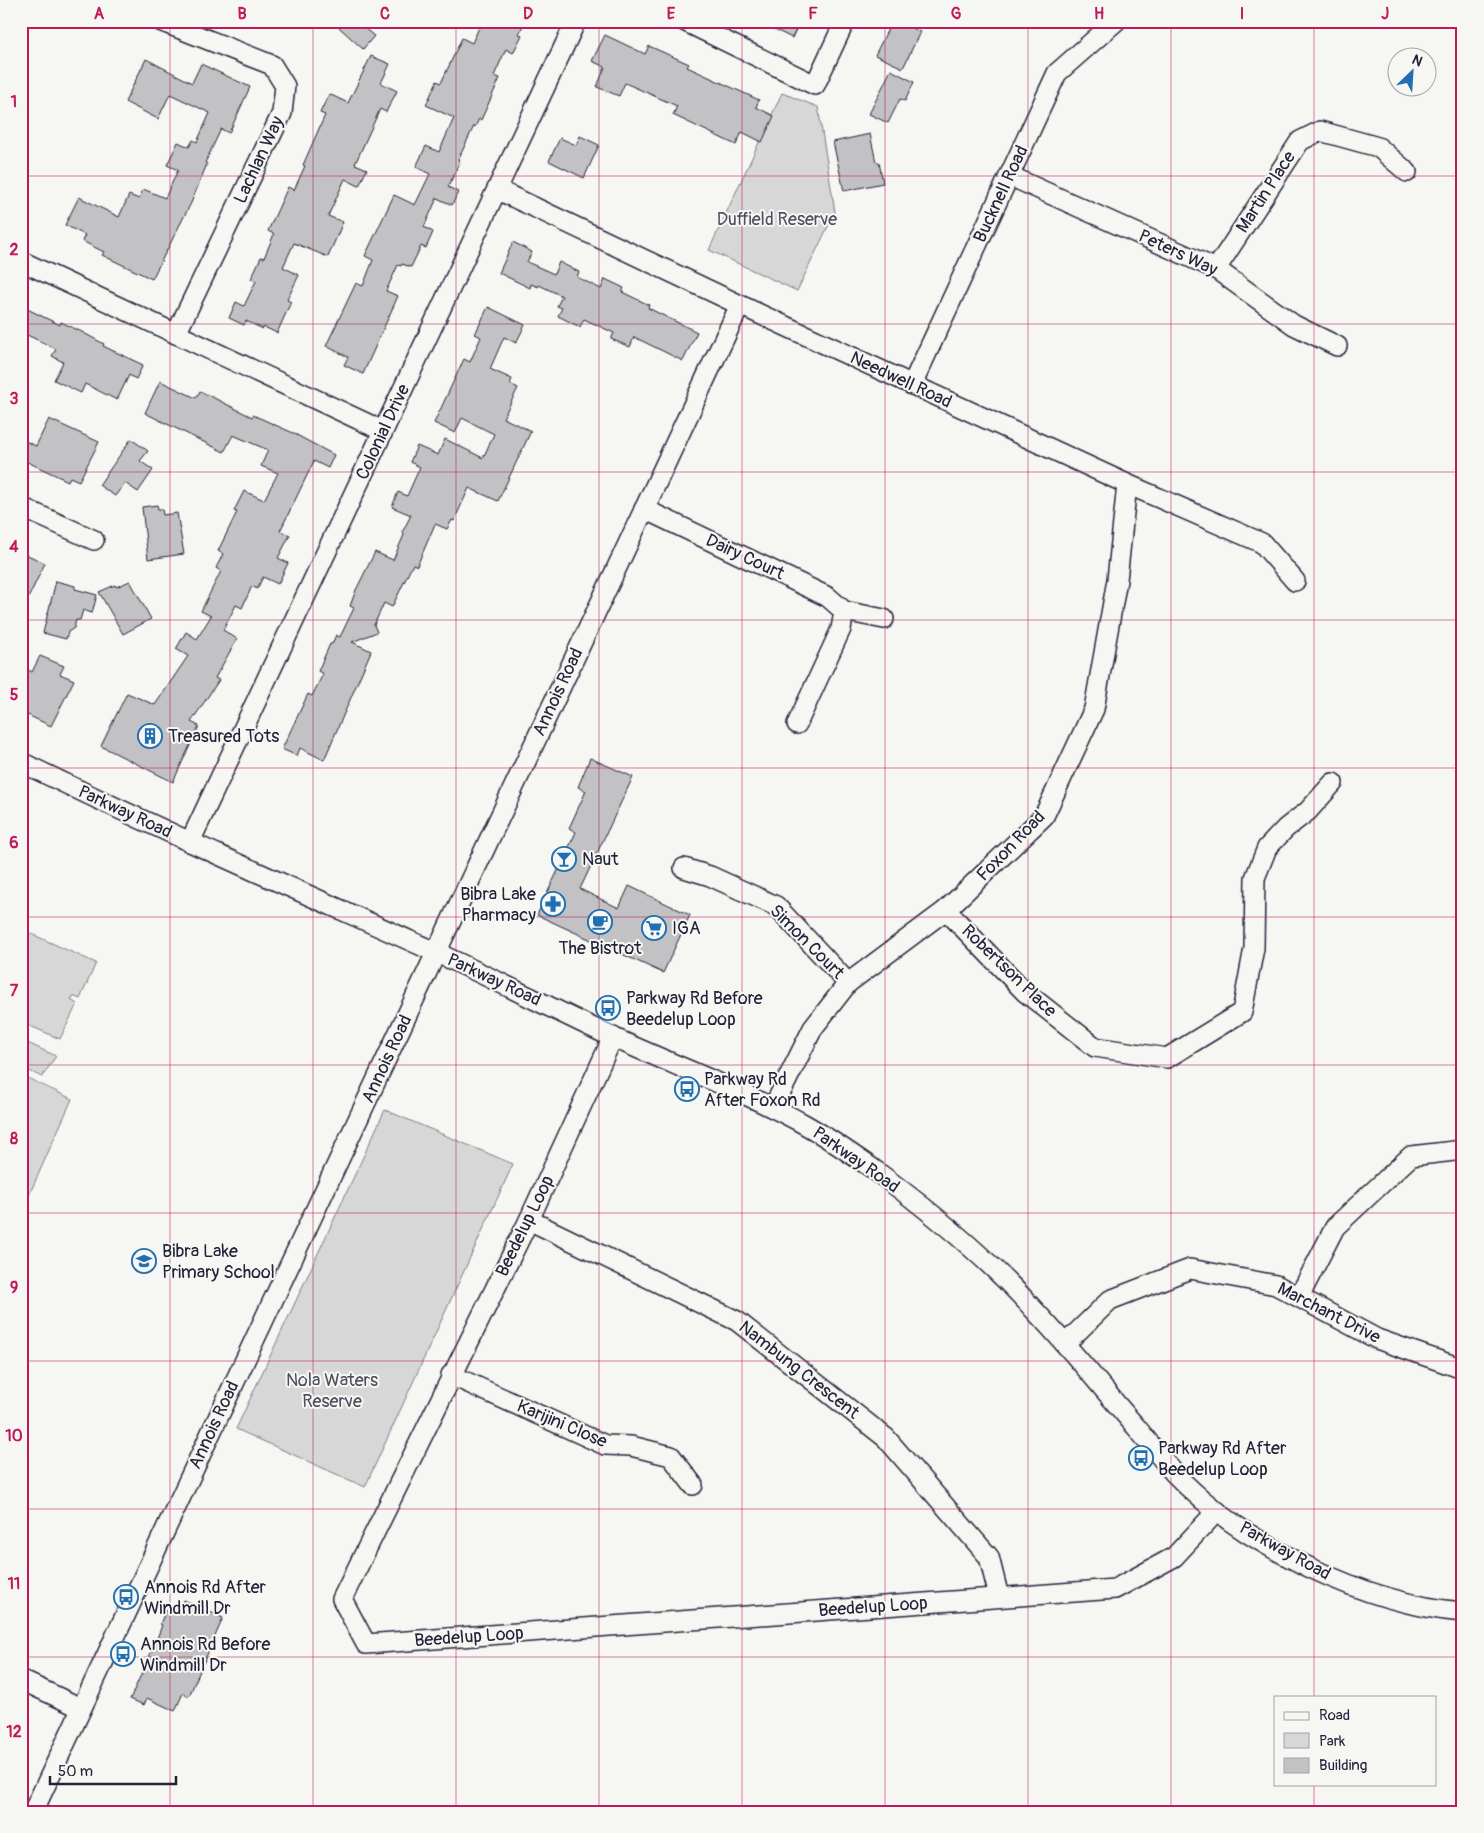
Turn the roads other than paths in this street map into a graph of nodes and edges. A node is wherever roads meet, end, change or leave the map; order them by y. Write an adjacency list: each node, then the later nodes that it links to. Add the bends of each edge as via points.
1 (160, 21): 12 (street, Lachlan Way, via 272,65 285,86 282,114)
2 (576, 21): 8 (street, Colonial Drive)
3 (684, 21): 4 (street, via 815,85)
4 (846, 21)
5 (1116, 21): 7 (street, Bucknell Road, via 1057,73)
6 (1407, 172): 10 (street, Martin Place, via 1378,148 1320,131 1306,137 1300,141)
7 (1010, 176): 10 (street, Peters Way); 14 (street, Bucknell Road)
8 (498, 190): 11 (street, Needwell Road); 15 (street, Colonial Drive)
9 (21, 261): 12 (street)
10 (1216, 269): 13 (street, Peters Way, via 1294,325)
11 (740, 305): 14 (street, Needwell Road); 18 (street, Annois Road)
12 (176, 334): 15 (street)
13 (1337, 346)
14 (912, 385): 16 (street, Needwell Road)
15 (383, 431): 26 (street, Colonial Drive)
16 (1126, 484): 20 (street, Needwell Road, via 1262,543); 28 (street, Foxon Road, via 1117,580 1094,709 1044,816)
17 (21, 507): 19 (street)
18 (644, 509): 21 (street, Dairy Court, via 828,597); 29 (street, Annois Road)
19 (94, 540)
20 (1295, 581)
21 (844, 611): 22 (street, Dairy Court); 23 (street, via 840,628)
22 (884, 618)
23 (797, 724)
24 (21, 762): 26 (street, Parkway Road)
25 (1333, 782): 28 (street, Robertson Place, via 1308,811 1267,848 1255,878 1254,948 1242,1012 1167,1058 1095,1047 1026,992)
26 (190, 842): 29 (street, Parkway Road)
27 (684, 868): 30 (street, Simon Court, via 710,876 776,906)
28 (946, 910): 30 (street, Foxon Road)
29 (436, 953): 31 (street, Parkway Road); 44 (street, Annois Road)
30 (848, 983): 32 (street, Foxon Road, via 812,1028)
31 (613, 1037): 32 (street, Parkway Road); 34 (street, Beedelup Loop)
32 (773, 1108): 36 (street, Parkway Road, via 834,1142 926,1210 1004,1277)
33 (1463, 1150): 35 (street, via 1410,1156 1335,1226)
34 (529, 1220): 38 (street, Beedelup Loop); 41 (street, Nambung Crescent, via 737,1321 886,1438 988,1557)
35 (1299, 1297): 36 (street, Marchant Drive, via 1276,1285 1190,1270 1110,1300); 37 (street, Marchant Drive, via 1378,1339)
36 (1065, 1344): 40 (street, Parkway Road, via 1175,1474)
37 (1463, 1369)
38 (451, 1375): 39 (street, Karijini Close, via 605,1445 631,1446 671,1456); 41 (street, Beedelup Loop, via 342,1599 366,1644)
39 (693, 1485)
40 (1217, 1511): 41 (street, Beedelup Loop, via 1174,1557 1115,1590); 42 (street, Parkway Road, via 1276,1550 1341,1581 1393,1599)
41 (999, 1598)
42 (1463, 1612)
43 (21, 1680): 44 (street)
44 (81, 1708): 45 (street, Annois Road)
45 (33, 1812)

